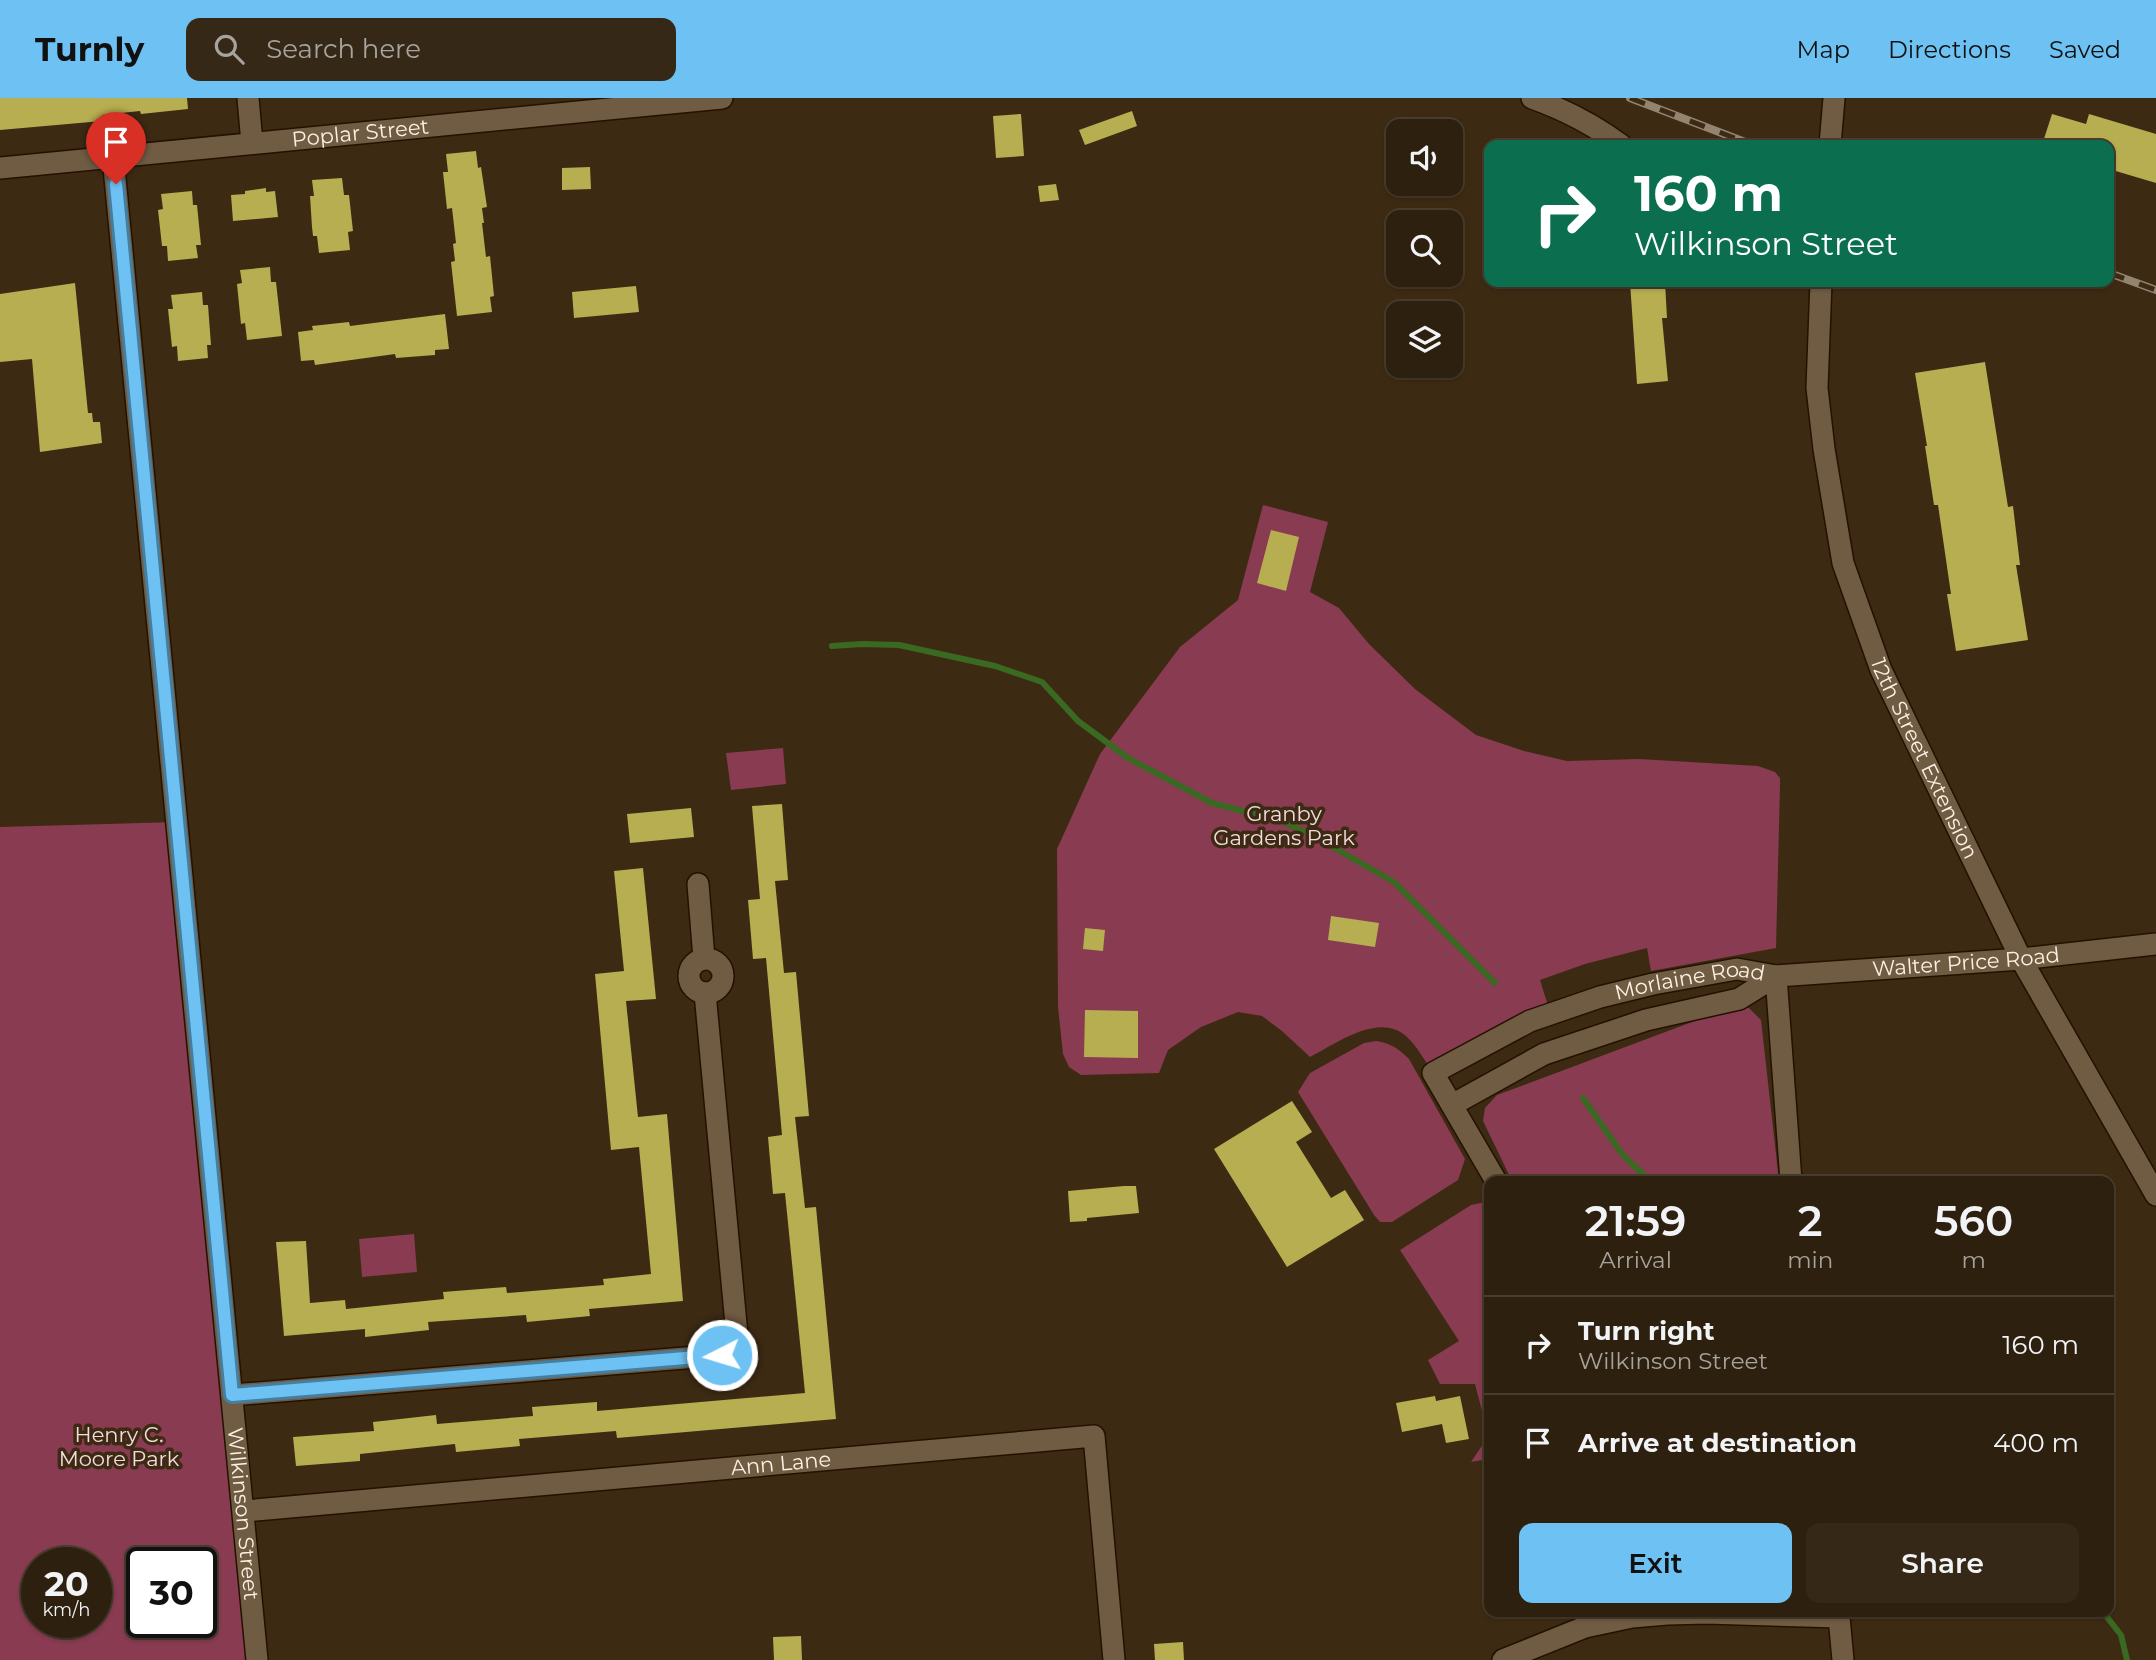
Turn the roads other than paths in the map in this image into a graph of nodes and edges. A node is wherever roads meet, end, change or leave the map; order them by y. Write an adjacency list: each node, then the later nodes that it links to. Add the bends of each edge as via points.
1 (248, 98): 8 (street)
2 (722, 98): 5 (street, Poplar Street)
3 (1532, 98): 6 (street)
4 (1834, 98): 7 (street)
5 (648, 102): 8 (street, Poplar Street)
6 (1614, 140)
7 (1830, 140)
8 (253, 143): 9 (street, Poplar Street)
9 (113, 157): 10 (street, Poplar Street); 20 (street, Wilkinson Street)
10 (0, 168)
11 (1821, 287): 14 (street, 12th Street Extension, via 1817,388 1843,563 1881,670)
12 (698, 884): 20 (street, via 704,959 720,965 723,976 717,989 705,993 737,1335 722,1355)
13 (2156, 944): 14 (street, Walter Price Road)
14 (2021, 959): 15 (street, Walter Price Road); 19 (street, 12th Street Extension)
15 (1776, 976): 16 (street, Morlaine Road, via 1739,999 1646,1020 1544,1054); 16 (street, Morlaine Road, via 1738,969 1653,984 1530,1021 1433,1073); 18 (street)
16 (1452, 1105): 17 (street, Morlaine Road)
17 (1493, 1176)
18 (1791, 1176)
19 (2156, 1195)
20 (232, 1395): 21 (street, Wilkinson Street)
21 (244, 1511): 25 (street, Wilkinson Street); 26 (street, Ann Lane, via 1094,1436)
22 (1632, 1617): 24 (street)
23 (1839, 1617): 28 (street)
24 (1583, 1620): 27 (street)
25 (257, 1660)
26 (1114, 1660)
27 (1503, 1660)
28 (1843, 1660)

